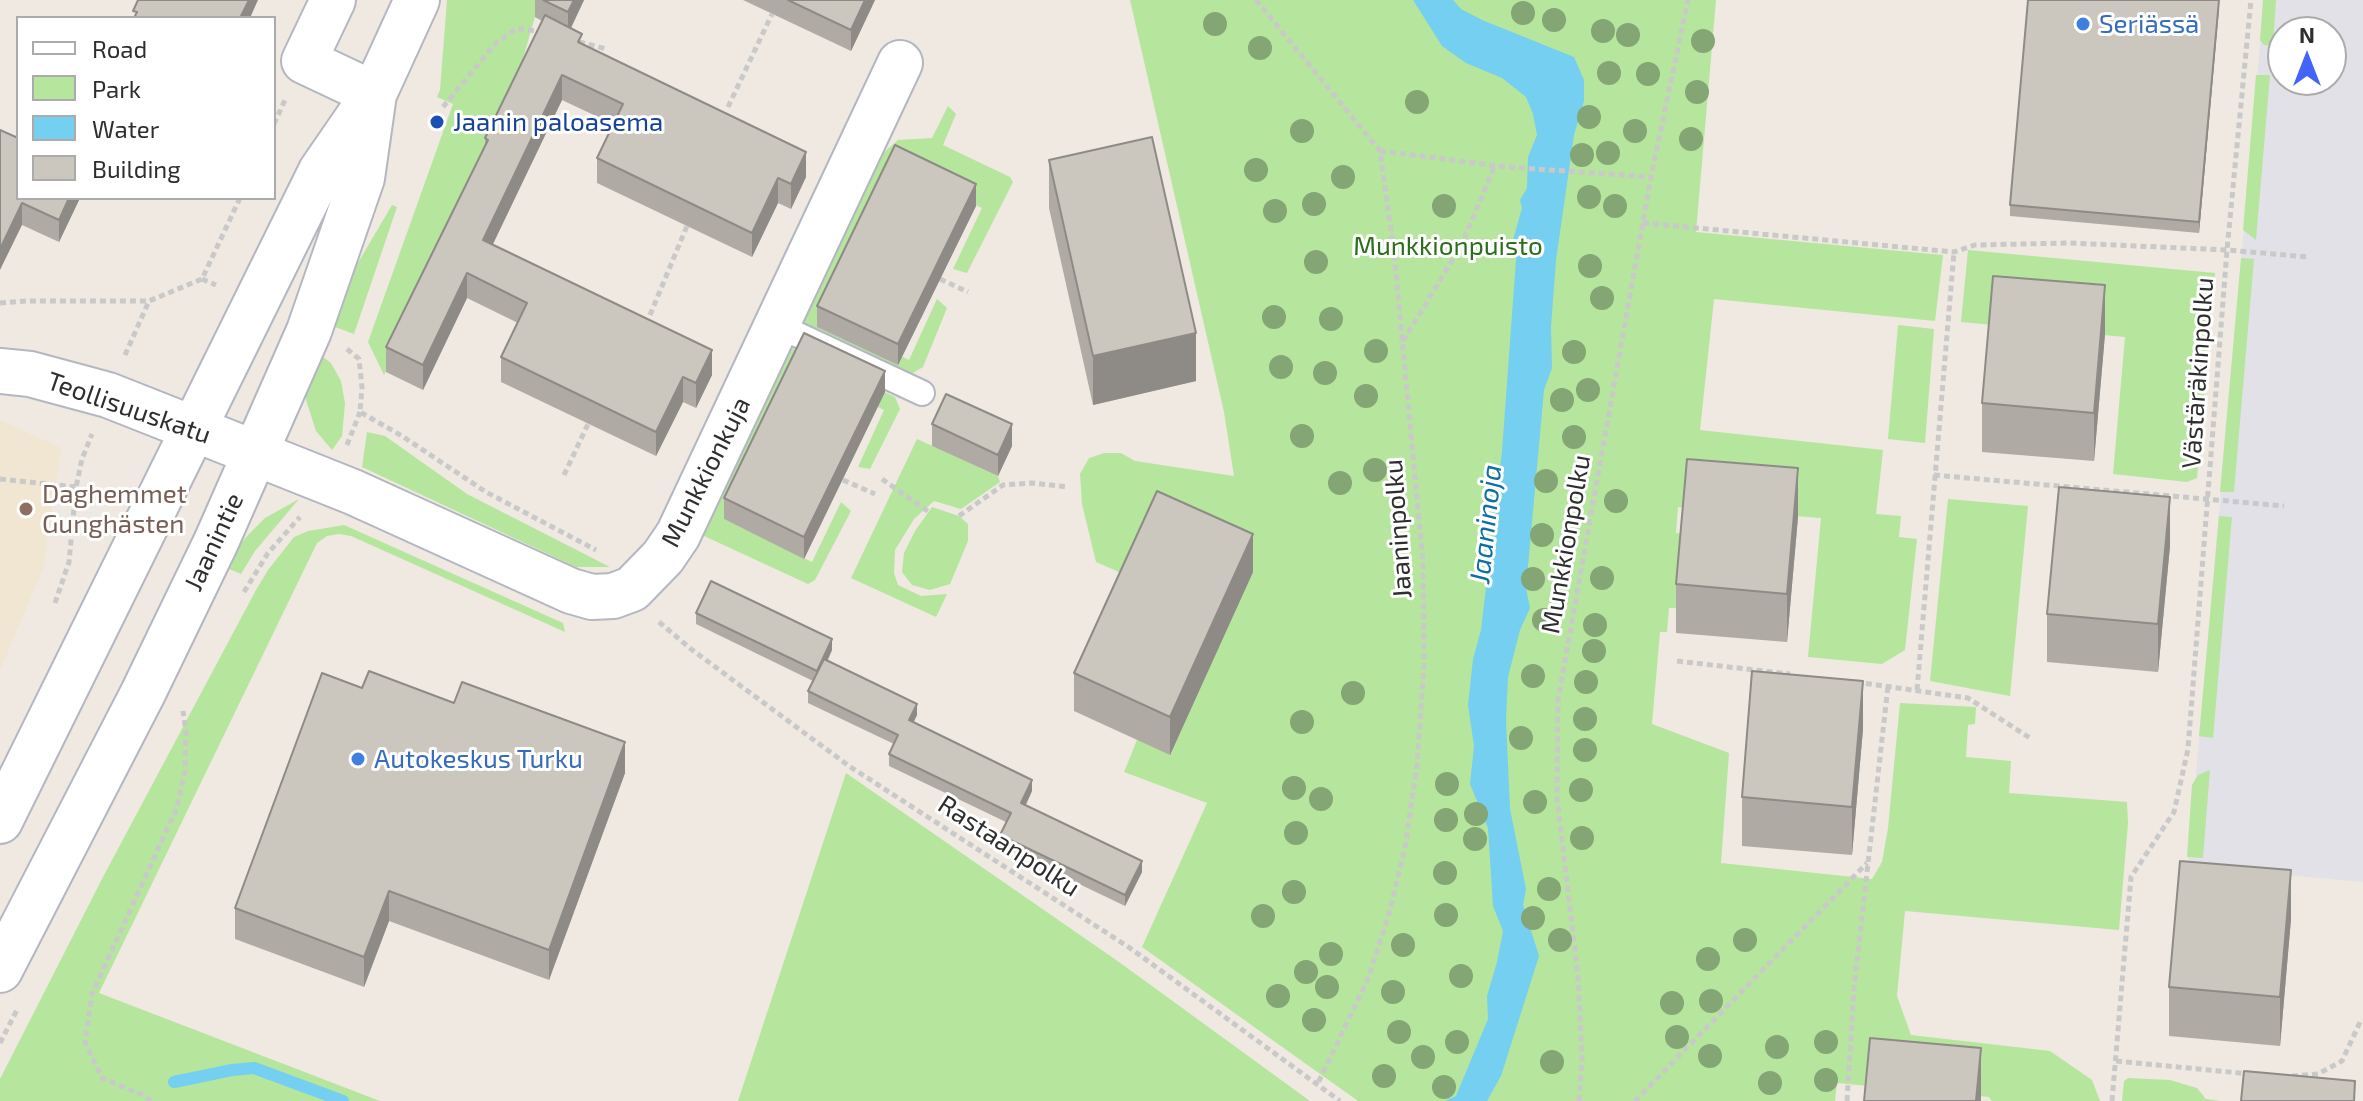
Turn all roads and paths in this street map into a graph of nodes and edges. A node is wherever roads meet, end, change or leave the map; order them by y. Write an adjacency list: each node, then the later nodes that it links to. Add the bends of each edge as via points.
1 (333, 0): 11 (main road, via 304,61)
2 (417, 0): 11 (main road, Jaanintie)
3 (1256, 0): 14 (path)
4 (1688, 0): 16 (path, Munkkionpolku)
5 (2251, 0): 20 (path, Västäräkinpolku)
6 (772, 14): 13 (path)
7 (544, 32): 12 (path, via 517,28 496,43)
8 (569, 39): 9 (path)
9 (607, 49)
10 (900, 63): 28 (main road, Munkkionkuja)
11 (374, 94): 36 (main road, Jaanintie, via 321,171); 37 (main road, Jaanintie, via 362,178 309,331)
12 (443, 107)
13 (728, 107)
14 (1380, 151): 15 (path); 30 (path, Jaaninpolku)
15 (1495, 165): 16 (path); 30 (path, via 1461,246)
16 (1651, 177): 18 (path, Munkkionpolku)
17 (239, 200): 25 (path, via 202,279)
18 (1643, 223): 21 (path); 74 (path, Munkkionpolku, via 1558,700 1557,798 1578,976)
19 (687, 226): 27 (path)
20 (2227, 250): 21 (path, via 2070,243 1975,245); 22 (path); 48 (path, Västäräkinpolku)
21 (1954, 252): 41 (path)
22 (2309, 257)
23 (940, 279): 24 (path)
24 (968, 292)
25 (149, 301): 26 (path); 29 (path)
26 (0, 303)
27 (650, 315)
28 (777, 325): 33 (lane); 37 (main road, Munkkionkuja, via 678,535 632,589 613,596 571,591)
29 (138, 327)
30 (1403, 342): 71 (path, Jaaninpolku, via 1423,562 1424,666 1417,765 1389,914 1367,981)
31 (350, 350): 34 (path, via 359,359)
32 (0, 371): 36 (main road, Teollisuuskatu, via 108,395)
33 (922, 393)
34 (360, 412): 38 (path); 53 (path, via 486,492)
35 (588, 424): 40 (path)
36 (194, 429): 37 (main road, Teollisuuskatu); 64 (main road, Jaanintie)
37 (255, 453): 66 (main road, Jaanintie, via 149,679)
38 (342, 457)
39 (82, 459): 45 (path)
40 (564, 475)
41 (1934, 475): 48 (path); 61 (path)
42 (0, 479): 45 (path)
43 (882, 479): 50 (path)
44 (843, 480): 47 (path)
45 (76, 487): 55 (path, via 69,562)
46 (1069, 487): 52 (path, via 1003,485)
47 (875, 494)
48 (2208, 499): 49 (path); 68 (path, Västäräkinpolku, via 2188,749 2174,812 2131,877)
49 (2284, 506)
50 (929, 512)
51 (303, 514): 54 (path, via 268,553)
52 (959, 516)
53 (605, 555)
54 (238, 604)
55 (54, 606)
56 (658, 621): 71 (path, Rastaanpolku, via 849,766 1130,948)
57 (1677, 661): 58 (path)
58 (1798, 675)
59 (1843, 681): 60 (path)
60 (1888, 686): 61 (path); 65 (path)
61 (1917, 690): 63 (path, via 1968,698)
62 (182, 706): 72 (path, via 185,771 177,807 92,994 85,1042 102,1078)
63 (2030, 738)
64 (0, 821)
65 (1868, 862): 75 (path); 76 (path)
66 (0, 970)
67 (2361, 1020): 70 (path, via 2342,1061 2318,1074)
68 (2116, 1061): 69 (path); 77 (path, Västäräkinpolku)
69 (2254, 1074)
70 (2284, 1077)
71 (1317, 1085): 73 (path, Rastaanpolku)
72 (151, 1101)
73 (1340, 1101)
74 (1579, 1101)
75 (1635, 1101)
76 (1847, 1101)
77 (2112, 1101)

